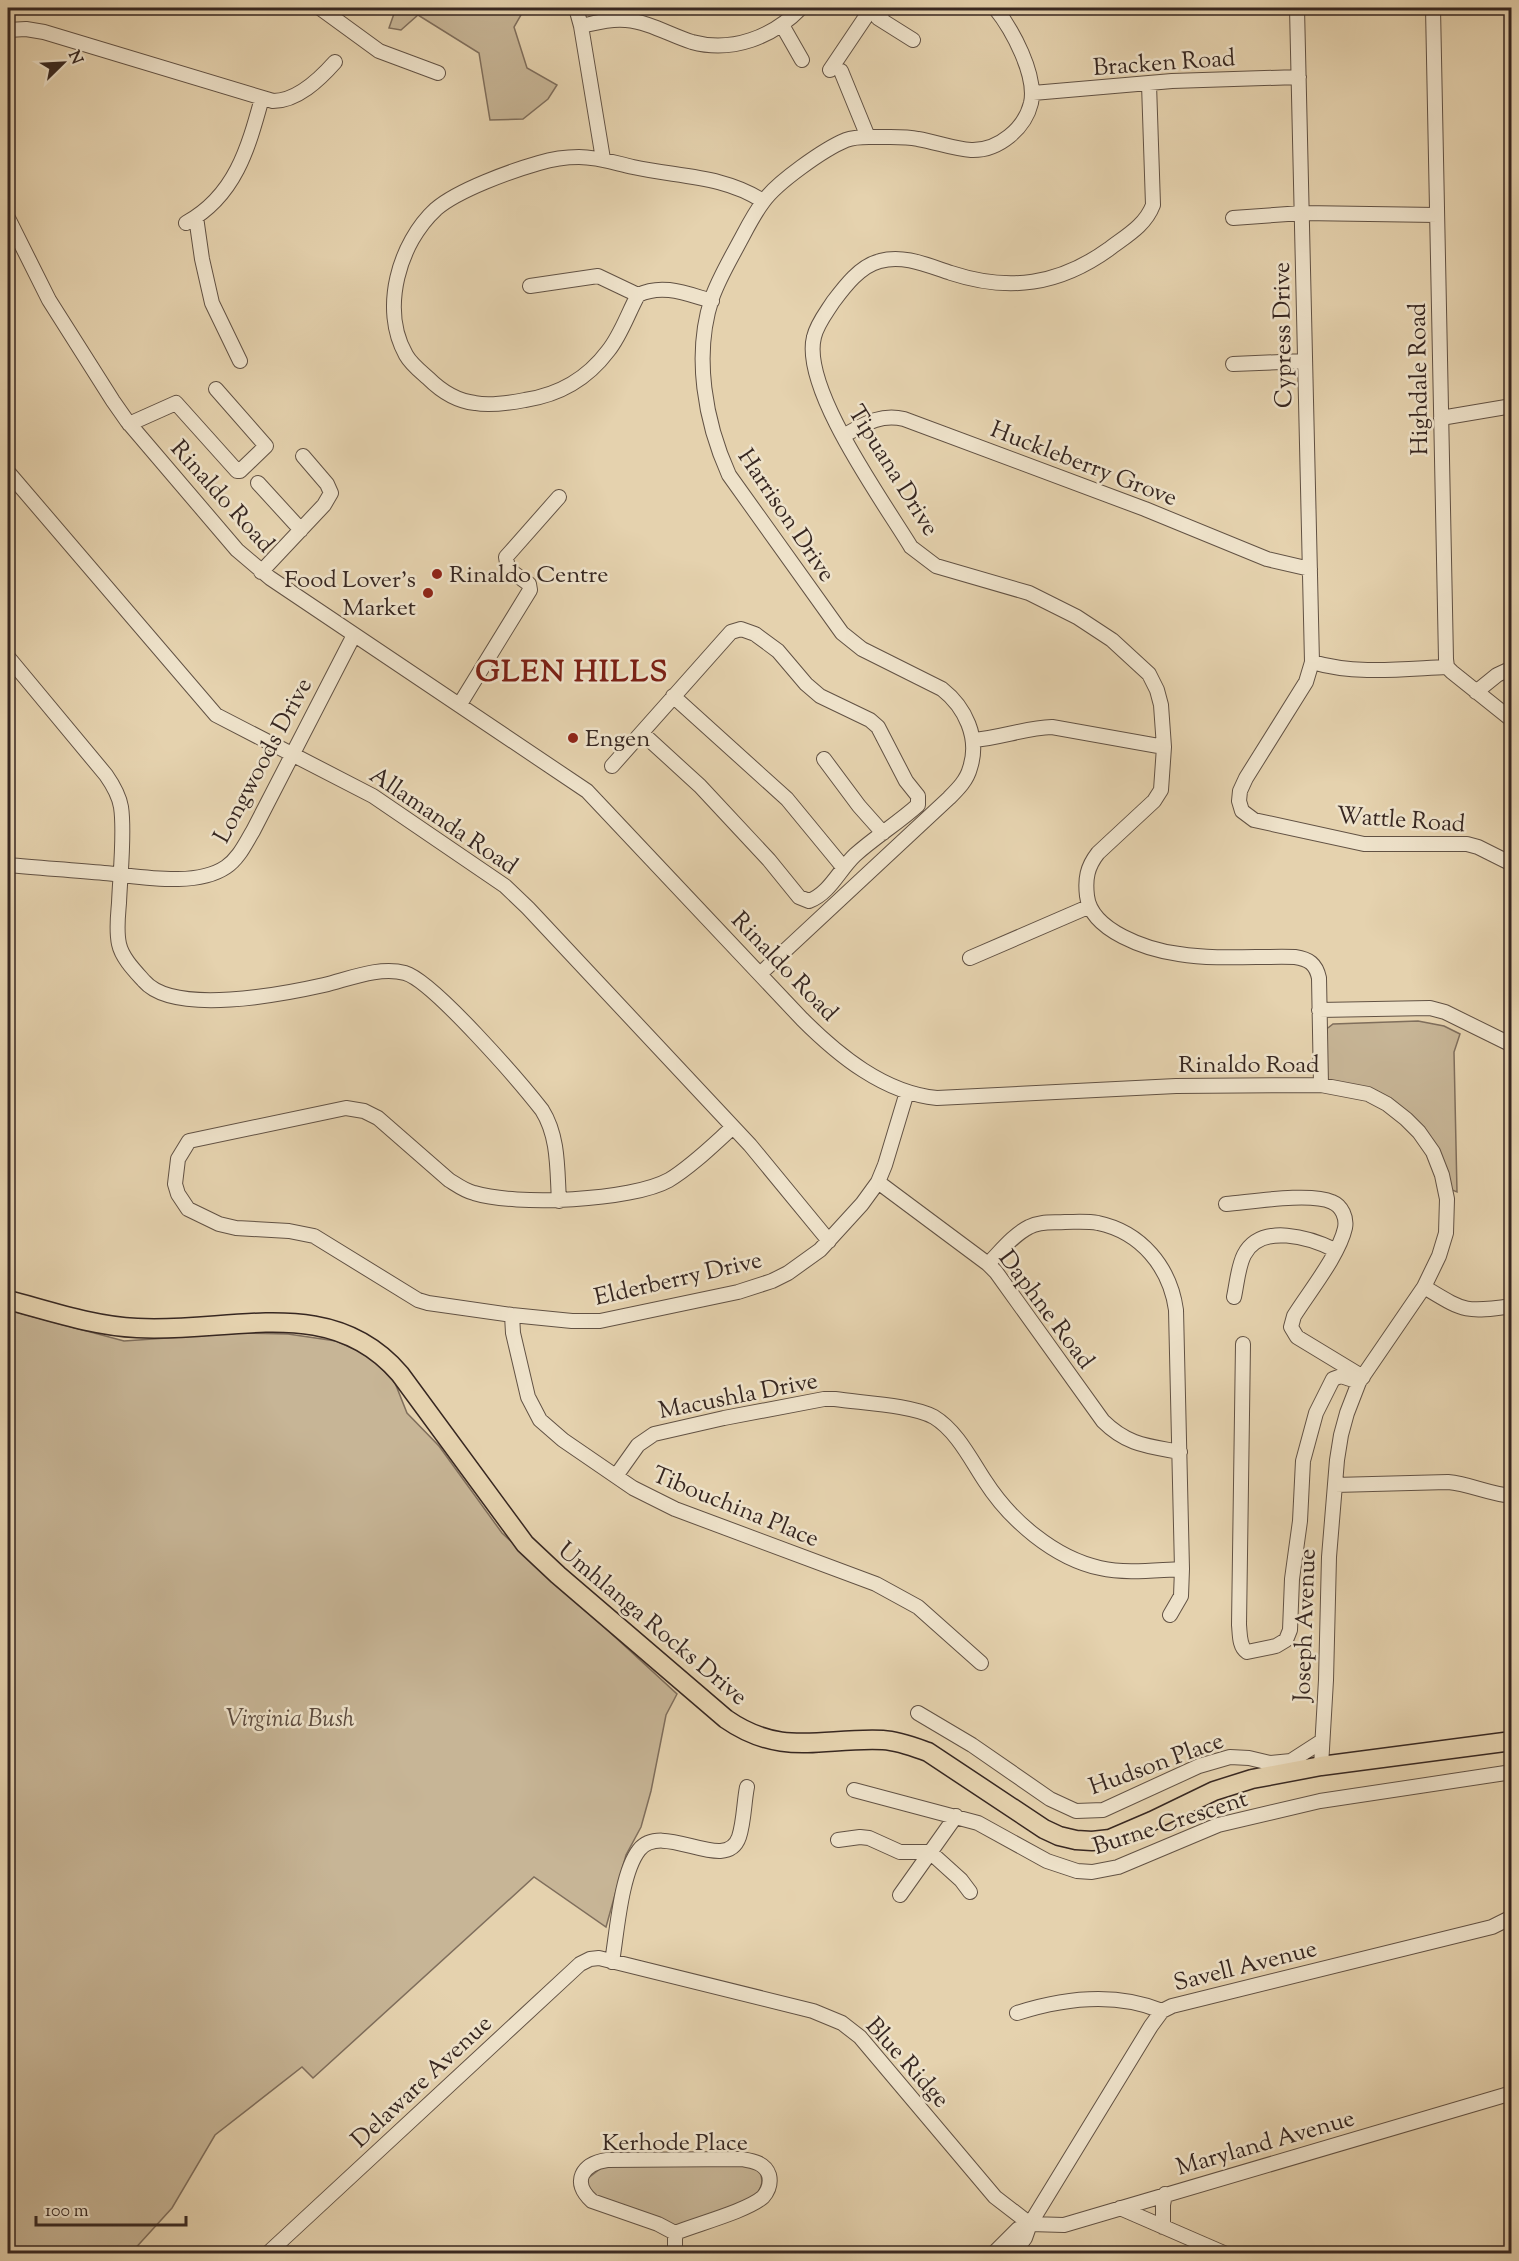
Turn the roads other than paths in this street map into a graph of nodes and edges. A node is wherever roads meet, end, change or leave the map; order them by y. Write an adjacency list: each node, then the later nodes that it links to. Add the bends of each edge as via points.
1 (320, 8): 15 (street, via 379,51)
2 (576, 8): 10 (street)
3 (801, 8): 9 (street)
4 (869, 8): 20 (street, via 835,70)
5 (885, 8): 12 (street, via 878,18)
6 (995, 8): 18 (street, via 1016,40)
7 (1297, 8): 16 (street, Cypress Drive)
8 (1432, 8): 24 (street, Highdale Road)
9 (782, 25): 10 (street, via 756,38 711,46 623,19); 13 (street)
10 (581, 26): 21 (street)
11 (8, 30): 19 (street, via 44,32)
12 (913, 40)
13 (802, 60)
14 (335, 63): 19 (street, via 319,80 294,96 283,101)
15 (438, 73)
16 (1299, 77): 17 (street, Bracken Road); 23 (street, Cypress Drive)
17 (1149, 84): 18 (street, Bracken Road); 37 (street, Tipuana Drive, via 1152,205 1140,226 1101,254 1063,275 1025,284 973,280 906,259 882,260 842,289 821,319 813,338 812,357 823,398)
18 (1033, 93): 20 (street, Harrison Drive, via 1029,110 1014,132 1004,141 983,149 917,138)
19 (262, 98): 30 (street, via 243,161 210,208 191,220 212,303)
20 (868, 136): 22 (street, Harrison Drive, via 837,145 782,182)
21 (603, 159): 22 (street, via 726,183); 28 (street, via 562,158 524,167 436,209 410,241 402,261 394,320 406,355 447,393 476,404 526,400 566,388 591,370 609,351)
22 (763, 201): 29 (street, Harrison Drive, via 721,276)
23 (1302, 213): 24 (street); 26 (street); 31 (street, Cypress Drive)
24 (1437, 215): 35 (street, Highdale Road)
25 (8, 218): 36 (street, Rinaldo Road, via 49,300)
26 (1233, 218)
27 (530, 286): 28 (street, via 598,276)
28 (638, 295): 29 (street, via 648,290 667,290)
29 (712, 301): 55 (street, Harrison Drive, via 702,354 704,378 717,449 729,475 842,633 862,649 942,689 963,711)
30 (240, 361)
31 (1305, 361): 32 (street); 43 (street, Cypress Drive)
32 (1233, 364)
33 (216, 389): 36 (street, via 266,446 240,471 176,403)
34 (1512, 406): 35 (street)
35 (1441, 418): 48 (street, Highdale Road)
36 (129, 424): 44 (street, Rinaldo Road, via 237,550)
37 (843, 436): 43 (street, Huckleberry Grove, via 873,420 893,416 904,419 1267,559); 56 (street, Tipuana Drive, via 911,547 924,558 945,569 1029,593 1077,617 1112,640 1149,674 1161,705)
38 (303, 456): 42 (street, via 331,493)
39 (8, 472): 57 (street, Allamanda Road, via 216,715)
40 (258, 483): 42 (street)
41 (559, 497): 52 (street, via 506,558 508,569 530,587)
42 (301, 530): 44 (street)
43 (1310, 569): 47 (street, Cypress Drive)
44 (261, 572): 45 (street, Rinaldo Road)
45 (354, 635): 52 (street, Rinaldo Road); 57 (street, Longwoods Drive)
46 (8, 657): 66 (street, via 113,786 121,808)
47 (1312, 662): 48 (street, via 1354,670); 62 (street, Wattle Road, via 1306,682 1240,791 1242,811 1248,817 1364,844 1467,844)
48 (1448, 667): 50 (street)
49 (1512, 668): 50 (street)
50 (1476, 692): 53 (street)
51 (673, 696): 54 (street); 60 (street, via 736,629 745,629 767,641 814,692 870,720 882,733 919,802); 64 (street, via 787,799)
52 (460, 704): 69 (street, Rinaldo Road, via 587,790)
53 (1512, 720)
54 (642, 733): 59 (street); 64 (street, via 700,786 799,897 809,901 818,896)
55 (973, 740): 56 (street, via 1052,727); 65 (street, Harrison Drive, via 970,768 963,783)
56 (1164, 747): 67 (street, Tipuana Drive, via 1161,790 1091,862 1086,873)
57 (293, 753): 66 (street, Longwoods Drive, via 241,852 225,868 193,878); 74 (street, Allamanda Road, via 373,796 505,886)
58 (824, 759): 60 (street)
59 (612, 766)
60 (883, 833): 61 (street)
61 (860, 851): 64 (street); 65 (street)
62 (1512, 864)
63 (8, 865): 66 (street, Longwoods Drive)
64 (843, 867)
65 (874, 868): 69 (street, Harrison Drive)
66 (120, 874): 76 (street, via 119,945 147,985 168,996 202,1000 249,998 394,972 406,973 426,986 534,1100 549,1121)
67 (1088, 907): 68 (street); 70 (street, via 1114,933 1164,952 1305,958 1312,962 1319,978)
68 (970, 958)
69 (760, 974): 73 (street, Rinaldo Road, via 835,1051)
70 (1319, 1010): 71 (street, via 1430,1008); 72 (street)
71 (1512, 1045)
72 (1321, 1085): 73 (street, Rinaldo Road, via 1176,1086 945,1098); 81 (street, Rinaldo Road, via 1368,1094 1387,1104 1419,1132 1432,1152 1447,1199 1446,1233)
73 (907, 1092): 75 (street, Elderberry Drive)
74 (733, 1127): 76 (street, Elderberry Drive, via 677,1174 650,1188); 78 (street, Allamanda Road)
75 (878, 1182): 78 (street, Elderberry Drive); 80 (street, Daphne Road)
76 (559, 1201): 85 (street, Elderberry Drive, via 468,1191 449,1180 378,1118 346,1108 189,1141 180,1154 178,1194 188,1209 198,1214 236,1228 314,1236 418,1300)
77 (1226, 1204): 79 (street, via 1291,1199 1333,1202 1344,1213 1345,1221)
78 (829, 1241): 85 (street, Elderberry Drive, via 788,1273 738,1292 600,1321)
79 (1335, 1250): 82 (street, via 1308,1238 1264,1238 1245,1253); 87 (street, via 1291,1327 1297,1338)
80 (988, 1264): 88 (street, Daphne Road, via 1113,1431 1132,1443); 88 (street, via 1021,1232 1040,1223 1083,1222 1112,1227 1154,1256 1167,1275 1176,1310)
81 (1424, 1287): 84 (street, via 1469,1310); 87 (street, Rinaldo Road)
82 (1234, 1297)
83 (8, 1300): 98 (main road, Umhlanga Rocks Drive, via 118,1327 303,1323 338,1331 367,1344 400,1374 539,1559 706,1703 755,1736 794,1744 877,1740 912,1746 954,1768 1028,1820 1076,1840 1110,1839 1214,1791 1252,1779)
84 (1512, 1306)
85 (512, 1316): 89 (street, Tibouchina Place, via 528,1396 540,1420 562,1440)
86 (1243, 1344): 87 (street, via 1239,1625 1241,1643 1247,1652 1276,1646 1289,1635 1301,1471 1312,1426 1332,1380 1341,1376)
87 (1361, 1379): 90 (street, Rinaldo Road, via 1341,1435)
88 (1180, 1452): 92 (street)
89 (616, 1476): 92 (street, Macushla Drive, via 646,1438 713,1420 824,1399 917,1411 933,1416 948,1428 1000,1501 1047,1544 1101,1568); 94 (street, Tibouchina Place, via 675,1509 907,1599)
90 (1335, 1485): 91 (street, via 1448,1482); 96 (street, Joseph Avenue)
91 (1512, 1496)
92 (1182, 1569): 93 (street, via 1181,1596)
93 (1170, 1616)
94 (981, 1663)
95 (918, 1713): 96 (street, Hudson Place, via 1050,1799 1076,1811 1103,1810 1199,1766 1230,1757 1270,1763 1292,1761)
96 (1322, 1741): 98 (street, Joseph Avenue)
97 (1512, 1741): 98 (main road, Umhlanga Rocks Drive)
98 (1321, 1766)
99 (1512, 1772): 102 (street, Burne Crescent, via 1320,1801 1218,1825 1118,1867 1092,1872 1047,1862 978,1823)
100 (747, 1787): 108 (street, via 739,1837 733,1846 716,1851 661,1839 638,1851 628,1872)
101 (854, 1790): 102 (street, Burne Crescent)
102 (956, 1816): 104 (street)
103 (838, 1840): 104 (street, via 869,1838 900,1852)
104 (930, 1852): 105 (street); 106 (street)
105 (970, 1892)
106 (900, 1895)
107 (1512, 1917): 109 (street, Savell Avenue, via 1492,1927)
108 (612, 1962): 114 (street, Blue Ridge, via 813,2011 842,2023 860,2037 995,2198); 118 (street, Delaware Avenue, via 599,1958 580,1964)
109 (1162, 2011): 110 (street, via 1109,1999 1058,2002); 114 (street, Savell Avenue)
110 (1017, 2013)
111 (1512, 2093): 112 (street, Maryland Avenue)
112 (1165, 2194): 113 (street, Maryland Avenue); 115 (street)
113 (1120, 2208): 114 (street, Maryland Avenue, via 1064,2225); 115 (street)
114 (1030, 2224): 117 (street, Savell Avenue); 120 (street, Savell Avenue, via 1018,2229)
115 (1163, 2226): 121 (street)
116 (675, 2233): 116 (street, Kerhode Place, via 592,2201 582,2188 582,2174 596,2162 607,2160 742,2159 764,2167 769,2175 764,2196); 119 (street)
117 (1017, 2248)
118 (267, 2253)
119 (675, 2253)
120 (993, 2253)
121 (1226, 2253)

